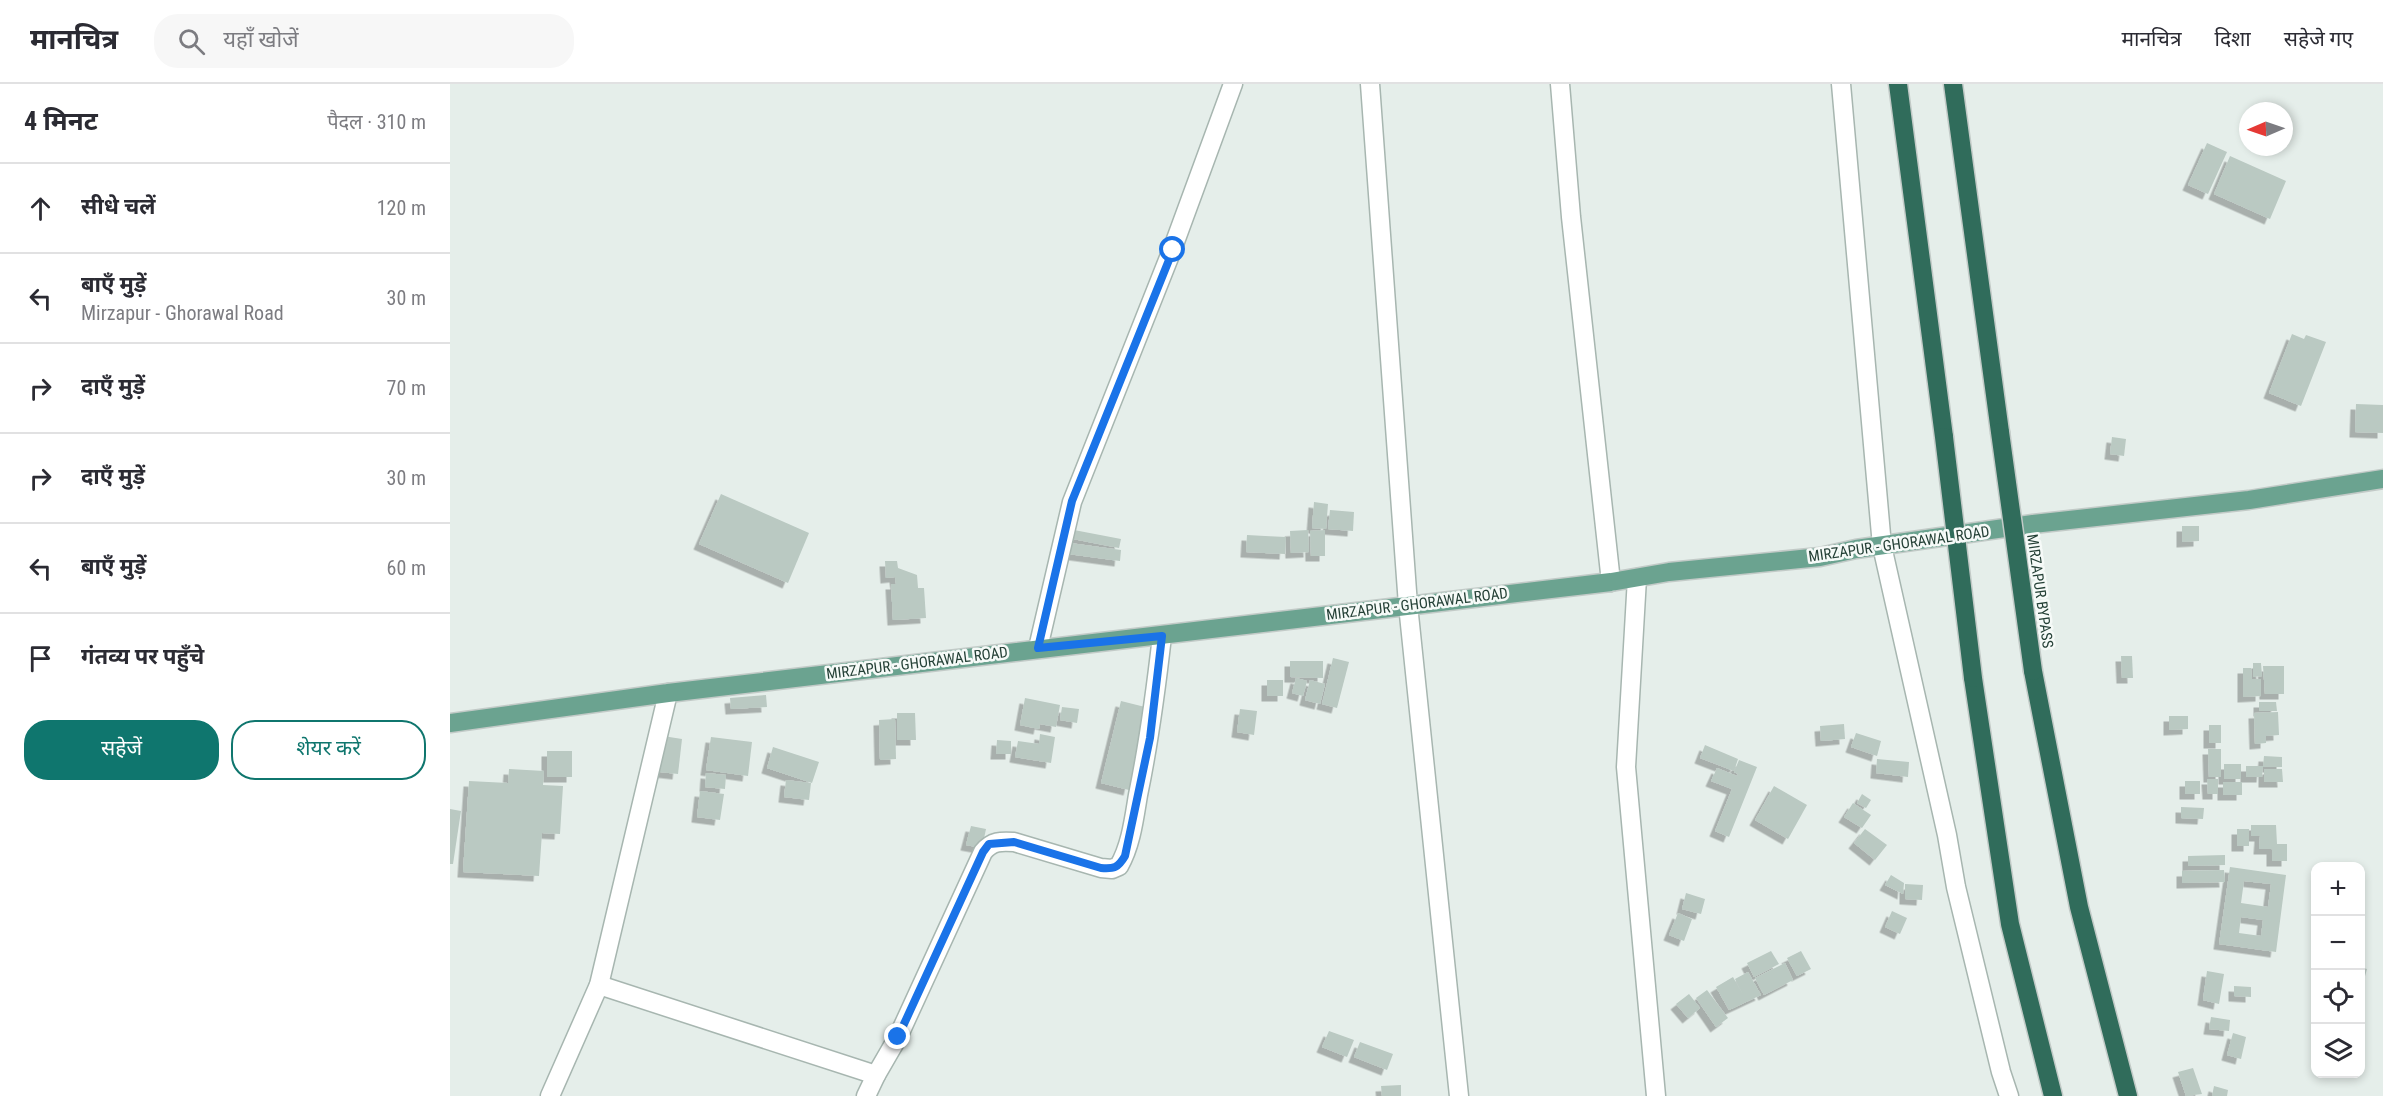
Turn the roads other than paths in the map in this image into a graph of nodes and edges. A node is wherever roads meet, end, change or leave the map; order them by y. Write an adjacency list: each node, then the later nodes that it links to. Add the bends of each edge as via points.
1 (1233, 84): 13 (street, via 1173,250 1072,501)
2 (1370, 84): 11 (street)
3 (1560, 84): 10 (street)
4 (1841, 84): 8 (street)
5 (1898, 84): 23 (highway, bridge, via 1973,678 2010,924)
6 (1953, 84): 24 (highway, MIRZAPUR BYPASS, bridge, via 2033,671 2079,907)
7 (2383, 479): 8 (main road, MIRZAPUR - GHORAWAL ROAD, via 2249,500 2033,524)
8 (1882, 546): 9 (main road, MIRZAPUR - GHORAWAL ROAD); 22 (street, via 1956,887)
9 (1636, 578): 10 (main road, MIRZAPUR - GHORAWAL ROAD); 21 (street, via 1626,767)
10 (1611, 582): 11 (main road, MIRZAPUR - GHORAWAL ROAD)
11 (1408, 605): 12 (main road, MIRZAPUR - GHORAWAL ROAD); 20 (street)
12 (1162, 636): 13 (main road, MIRZAPUR - GHORAWAL ROAD); 17 (street, via 1150,738 1131,833 1119,866 1101,868 1014,842 989,844 898,1037)
13 (1038, 648): 14 (main road, MIRZAPUR - GHORAWAL ROAD)
14 (668, 693): 15 (main road, MIRZAPUR - GHORAWAL ROAD); 16 (street)
15 (450, 723)
16 (599, 985): 17 (street); 18 (street)
17 (876, 1075): 19 (street)
18 (550, 1096)
19 (866, 1096)
20 (1459, 1096)
21 (1656, 1096)
22 (2009, 1096)
23 (2053, 1096)
24 (2128, 1096)

